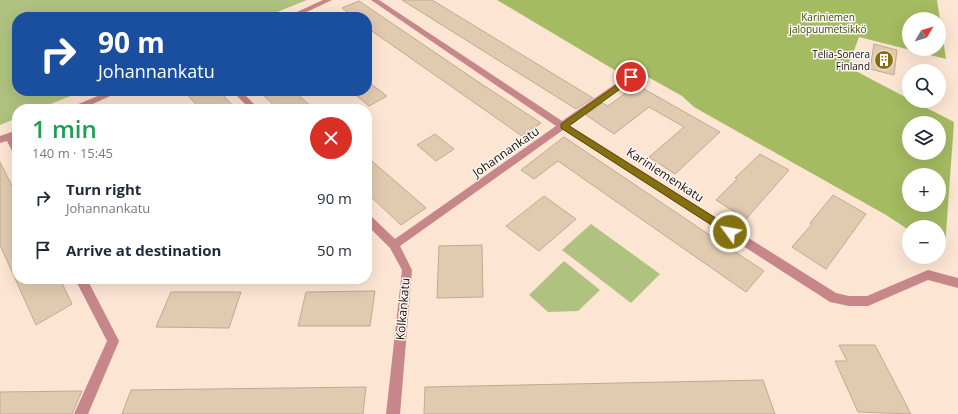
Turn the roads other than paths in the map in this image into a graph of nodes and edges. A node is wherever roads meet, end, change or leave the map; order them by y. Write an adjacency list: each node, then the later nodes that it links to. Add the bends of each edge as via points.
1 (329, 0): 3 (street)
2 (374, 0): 9 (street, Kariniemenkatu)
3 (301, 12)
4 (631, 77): 9 (street, Johannankatu)
5 (105, 96): 7 (street)
6 (241, 96): 8 (street)
7 (86, 104)
8 (250, 104)
9 (563, 126): 11 (street, Johannankatu); 12 (street, Kariniemenkatu, via 834,298 868,301 928,275)
10 (372, 224): 11 (street, Kolkankatu)
11 (394, 246): 15 (street, Kolkankatu, via 407,270)
12 (958, 283)
13 (84, 284): 14 (street, via 113,341)
14 (82, 414)
15 (393, 414)

